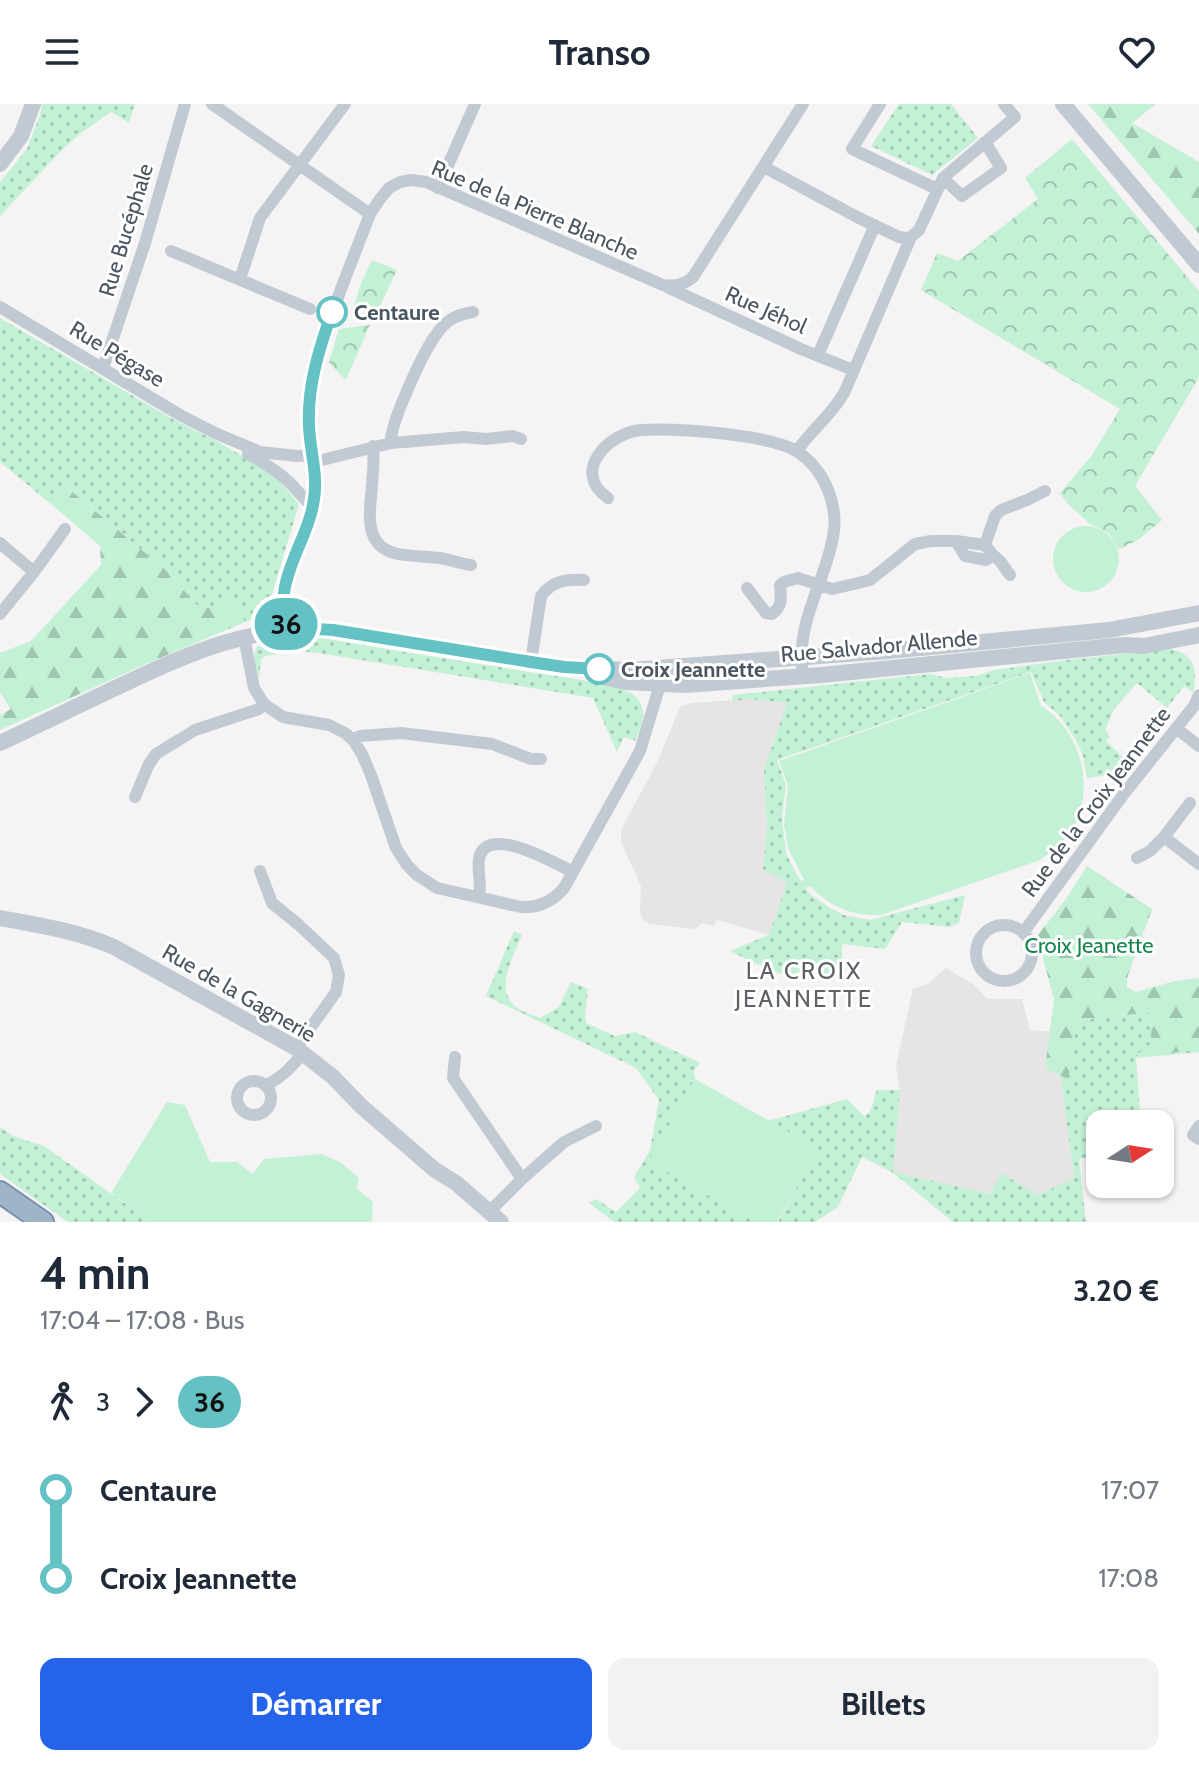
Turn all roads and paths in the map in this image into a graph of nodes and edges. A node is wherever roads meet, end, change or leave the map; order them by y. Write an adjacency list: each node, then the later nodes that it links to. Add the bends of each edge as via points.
1 (33, 104): 11 (street, via 17,144)
2 (185, 104): 27 (street, Rue Bucéphale)
3 (212, 104): 12 (street)
4 (345, 104): 12 (street)
5 (475, 104): 15 (street)
6 (803, 104): 13 (street)
7 (880, 104): 14 (street, via 852,149)
8 (1004, 104): 10 (street, via 1015,117)
9 (1063, 104): 20 (street)
10 (985, 142): 14 (street); 14 (street, via 1001,168 962,196)
11 (0, 164)
12 (299, 166): 16 (street); 21 (street, via 260,218)
13 (764, 167): 17 (street); 22 (street, via 693,277 673,287)
14 (940, 183): 18 (street)
15 (438, 188): 16 (street, Rue de la Pierre Blanche, via 426,182 400,182); 22 (street, Rue de la Pierre Blanche)
16 (370, 214): 34 (street, Rue de la Pierre Blanche, via 317,357 309,410)
17 (875, 225): 18 (street); 26 (street)
18 (911, 237): 28 (street)
19 (171, 251): 21 (street)
20 (1199, 265)
21 (240, 279): 24 (street)
22 (663, 285): 26 (street, Rue Jéhol)
23 (0, 307): 27 (street, Rue Pégase)
24 (310, 309)
25 (473, 312): 31 (street, via 450,320 433,338 397,414)
26 (818, 355): 28 (street, Rue Jéhol)
27 (103, 368): 29 (street, Rue Pégase)
28 (853, 370): 33 (street, via 838,405)
29 (215, 433): 34 (street, Rue Pégase, via 260,452); 37 (street, Rue Pégase, via 273,468)
30 (521, 439): 31 (street, Rue Pégase)
31 (391, 443): 32 (street, Rue Pégase)
32 (373, 446): 34 (street, Rue Pégase); 41 (street, via 370,521 380,546)
33 (797, 451): 36 (street, via 762,440 685,429 626,432 597,454 592,471); 45 (street, via 825,482 834,514 834,535)
34 (313, 458): 37 (street, Rue de la Pierre Blanche)
35 (1045, 491): 40 (street, via 995,516)
36 (608, 498)
37 (313, 506): 49 (street, Rue de la Pierre Blanche, via 285,587)
38 (65, 529): 42 (street)
39 (0, 543): 42 (street)
40 (989, 550): 43 (street); 45 (street, via 956,541 915,544 870,580 832,589)
41 (471, 565)
42 (34, 572): 48 (street)
43 (1010, 575)
44 (584, 580): 53 (street, via 557,582 541,596)
45 (818, 584): 46 (street, via 798,578 784,582 781,603 772,614); 52 (street, via 804,626)
46 (747, 588)
47 (1199, 613): 52 (street, Rue Salvador Allende, via 1109,630)
48 (0, 614)
49 (287, 630): 51 (street, Rue Salvador Allende); 53 (street, Rue Salvador Allende, via 333,630)
50 (1199, 635): 56 (street, Rue Salvador Allende, via 1144,646)
51 (244, 637): 59 (street, via 251,677); 62 (street, Rue Salvador Allende, via 202,649)
52 (801, 657): 55 (street, Rue Salvador Allende); 56 (street)
53 (531, 662): 54 (street, Rue Salvador Allende)
54 (564, 667): 55 (street, Rue Salvador Allende); 57 (street, Rue Salvador Allende)
55 (663, 667): 57 (street)
56 (803, 676): 57 (street, Rue Salvador Allende)
57 (661, 685): 71 (street, via 640,751)
58 (1199, 695): 60 (street, Rue de la Croix Jeannette)
59 (264, 704): 61 (street, via 283,717 329,725); 65 (street, via 195,730 156,754)
60 (1176, 728): 63 (street); 74 (street, Rue de la Croix Jeannette)
61 (353, 740): 64 (street, via 401,733 492,744); 72 (street, via 407,865 437,888)
62 (0, 743)
63 (1199, 746)
64 (541, 759)
65 (135, 797)
66 (1190, 803): 67 (street)
67 (1164, 837): 68 (street); 69 (street)
68 (1137, 858)
69 (1199, 864)
70 (260, 871): 75 (street, via 272,903 334,958 339,975 336,992)
71 (573, 872): 72 (street, via 557,897 528,908); 72 (street, via 515,845 495,844 479,860)
72 (479, 897)
73 (0, 918): 75 (street, Rue de la Gagnerie, via 67,930 114,947)
74 (1023, 933): 74 (street, via 1003,925 983,934 976,955 985,974 1006,981 1026,970 1032,952)
75 (300, 1050): 77 (street, via 292,1067); 83 (street, Rue de la Gagnerie)
76 (455, 1057): 81 (street, via 453,1078)
77 (267, 1085)
78 (596, 1126): 81 (street, via 564,1142)
79 (1199, 1126): 80 (street, via 1193,1135)
80 (1199, 1139)
81 (522, 1179): 83 (street)
82 (0, 1192): 84 (highway)
83 (494, 1219)
84 (43, 1222)

